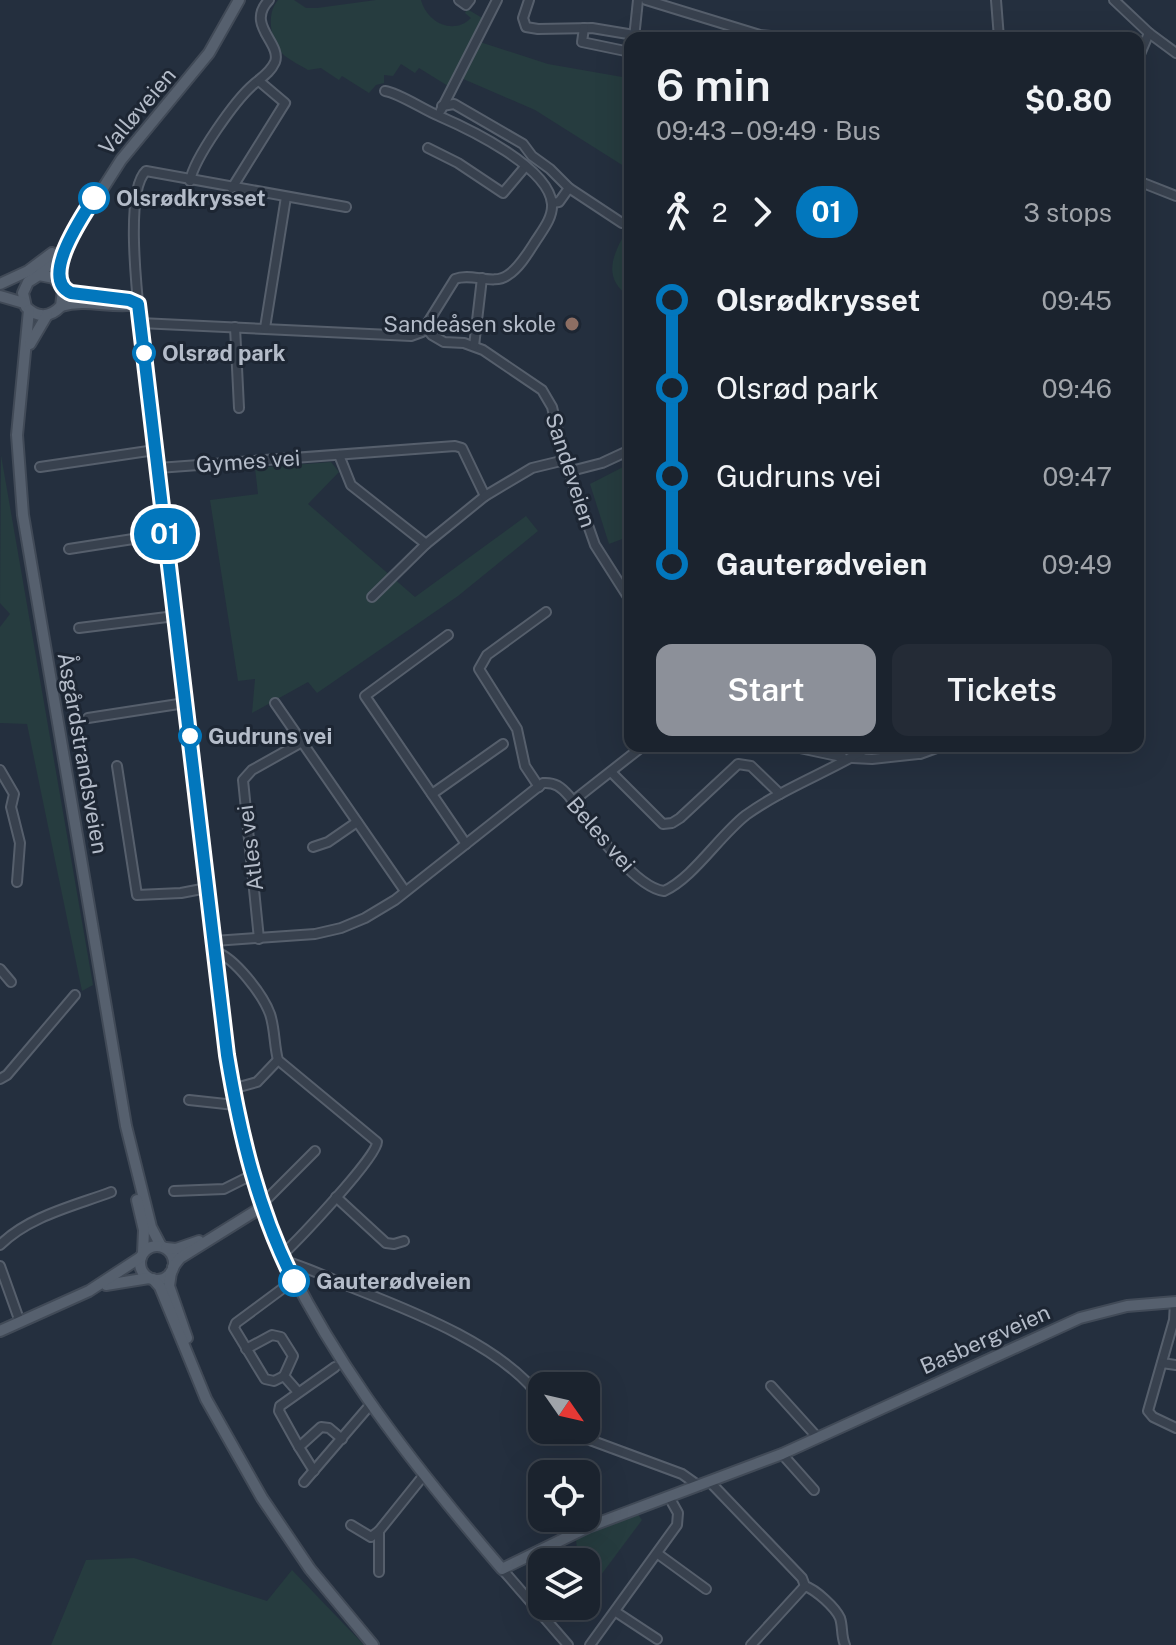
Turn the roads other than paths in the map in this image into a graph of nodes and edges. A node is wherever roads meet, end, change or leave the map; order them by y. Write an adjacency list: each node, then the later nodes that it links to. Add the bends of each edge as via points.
1 (239, 0): 35 (main road, Valløveien, via 209,53 121,160)
2 (269, 0): 20 (street, via 262,26 276,59)
3 (459, 0): 4 (street, via 466,5)
4 (470, 0)
5 (497, 0): 22 (street)
6 (529, 0): 11 (street, via 526,27)
7 (638, 0): 12 (street)
8 (646, 0): 13 (street)
9 (996, 0): 14 (street)
10 (1114, 0): 15 (street)
11 (584, 28): 16 (street); 18 (street, via 582,42)
12 (634, 32)
13 (750, 32)
14 (999, 32)
15 (1149, 33): 17 (street); 19 (street)
16 (624, 34)
17 (1144, 45)
18 (624, 51)
19 (1176, 53)
20 (259, 81): 26 (street, via 202,149); 28 (street, via 285,103)
21 (385, 91): 23 (street)
22 (442, 106): 23 (street); 29 (street, via 454,104 523,144)
23 (438, 116): 25 (street, via 493,142)
24 (428, 148): 25 (street, via 503,193)
25 (525, 167): 32 (street)
26 (190, 181): 28 (street); 43 (street, via 146,171 140,179 133,227)
27 (1144, 183): 30 (street)
28 (232, 188): 31 (street)
29 (569, 188): 32 (street); 34 (street)
30 (1176, 196)
31 (286, 197): 33 (street); 50 (street)
32 (552, 203): 38 (street, via 547,223 515,269 500,279)
33 (346, 207)
34 (622, 223)
35 (74, 232): 36 (main road, Valløveien); 40 (main road, via 41,263)
36 (65, 248): 37 (main road, Valløveien); 41 (main road, Valløveien)
37 (39, 275): 39 (main road); 41 (main road)
38 (482, 278): 49 (street, via 455,279); 51 (street)
39 (28, 282): 40 (main road); 44 (main road, via 23,293)
40 (0, 286)
41 (61, 286): 43 (main road, via 82,296); 45 (main road)
42 (0, 296): 44 (main road)
43 (138, 304): 45 (main road); 47 (street)
44 (27, 306): 46 (main road, via 37,315); 52 (main road, Åsgårdstrandsveien)
45 (61, 306): 46 (main road)
46 (47, 315): 52 (main road, Åsgårdstrandsveien)
47 (140, 323): 48 (street); 54 (street)
48 (235, 327): 50 (street); 53 (street)
49 (425, 327): 50 (street, via 402,337); 51 (street, Sandeveien, via 444,342)
50 (265, 328)
51 (474, 346): 57 (street, Sandeveien, via 542,390 552,407)
52 (24, 361): 107 (main road, Åsgårdstrandsveien, via 17,435 23,515)
53 (239, 408)
54 (155, 450): 58 (street); 59 (street)
55 (624, 453): 60 (street)
56 (339, 455): 59 (street, Gymes vei); 61 (street, Gymes vei, via 455,446 467,456); 63 (street, via 351,485)
57 (565, 460): 60 (street, Sandeveien); 61 (street, via 532,468)
58 (40, 467)
59 (158, 468): 62 (street)
60 (571, 471): 65 (street, Sandeveien, via 595,545)
61 (485, 496): 63 (street)
62 (165, 534): 64 (street); 68 (street)
63 (426, 544): 66 (street)
64 (69, 549)
65 (624, 591)
66 (372, 597)
67 (546, 612): 86 (street, via 487,655 479,669 517,729 522,758)
68 (175, 616): 69 (street); 71 (street)
69 (79, 628)
70 (448, 635): 87 (street, via 365,696)
71 (185, 703): 73 (street); 94 (street)
72 (275, 703): 74 (street)
73 (88, 718)
74 (302, 742): 90 (street); 96 (street, Atles vei, via 243,780)
75 (503, 744): 87 (street)
76 (636, 752): 85 (street)
77 (818, 752): 82 (street)
78 (843, 752): 82 (street)
79 (859, 752): 82 (street, Beles vei)
80 (924, 752): 81 (street)
81 (918, 754): 82 (street)
82 (847, 758): 88 (street, Beles vei)
83 (117, 766): 94 (street, via 137,895)
84 (0, 770): 93 (street, via 14,794 11,807 20,843)
85 (611, 772): 88 (street, via 663,824 680,818 738,764 751,766); 89 (street)
86 (539, 787): 89 (street, Beles vei, via 555,783); 91 (street, Beles vei)
87 (432, 794): 91 (street)
88 (780, 794): 89 (street, Beles vei, via 737,823 664,891 634,873)
89 (573, 801)
90 (357, 822): 92 (street); 95 (street)
91 (466, 844): 95 (street, Beles vei)
92 (313, 847)
93 (17, 882)
94 (207, 888): 97 (street)
95 (405, 891): 96 (street, Beles vei, via 382,909 341,928)
96 (259, 939): 97 (street, Beles vei)
97 (214, 941): 98 (street)
98 (216, 952): 102 (street, via 230,959 264,1003); 104 (street)
99 (0, 969): 100 (street)
100 (11, 982)
101 (75, 995): 103 (street)
102 (278, 1060): 104 (street, via 257,1082); 112 (street, via 377,1142)
103 (0, 1079)
104 (232, 1089): 106 (street)
105 (189, 1100): 106 (street)
106 (235, 1105): 109 (street)
107 (131, 1151): 117 (main road, Åsgårdstrandsveien, via 151,1227); 118 (main road, Åsgårdstrandsveien, via 144,1230)
108 (315, 1151): 113 (street)
109 (252, 1175): 110 (street, via 224,1189); 113 (street)
110 (174, 1191)
111 (111, 1192): 116 (street, via 44,1217)
112 (336, 1197): 115 (street, via 386,1243); 119 (street)
113 (262, 1206): 114 (main road); 119 (main road)
114 (220, 1232): 117 (main road, via 176,1249); 121 (main road, via 180,1258)
115 (404, 1241)
116 (0, 1245)
117 (164, 1247): 118 (main road, via 151,1247); 121 (main road, Åsgårdstrandsveien, via 173,1256)
118 (142, 1255): 122 (main road, Åsgårdstrandsveien, via 141,1267); 125 (main road)
119 (283, 1258): 123 (main road); 134 (street, via 481,1347)
120 (0, 1266): 124 (street)
121 (172, 1270): 122 (main road, via 164,1278); 138 (main road, Åsgårdstrandsveien, via 169,1286)
122 (151, 1278): 125 (main road); 138 (main road, Åsgårdstrandsveien, via 160,1287)
123 (294, 1280): 129 (street, via 236,1323); 137 (main road)
124 (3, 1286): 127 (street)
125 (89, 1291): 127 (main road)
126 (1176, 1302): 130 (street); 140 (main road, Basbergveien, via 1127,1306 1080,1318)
127 (20, 1322): 128 (main road)
128 (0, 1331)
129 (246, 1349): 133 (street, via 267,1381); 133 (street, via 272,1335 281,1337 293,1356)
130 (1162, 1363): 131 (street); 139 (street, via 1148,1411)
131 (1176, 1365)
132 (335, 1367): 136 (street)
133 (284, 1376): 136 (street)
134 (528, 1385)
135 (771, 1386): 140 (street)
136 (298, 1392): 143 (street, via 278,1409)
137 (371, 1404): 141 (street); 146 (main road)
138 (218, 1418): 162 (main road, Åsgårdstrandsveien, via 286,1535)
139 (1176, 1428)
140 (818, 1438): 144 (main road, Basbergveien)
141 (342, 1439): 143 (street, via 324,1426); 145 (street)
142 (600, 1444): 148 (street)
143 (299, 1447): 145 (street)
144 (782, 1454): 148 (main road, Basbergveien); 149 (street)
145 (314, 1471): 147 (street)
146 (424, 1475): 153 (street); 156 (main road)
147 (304, 1482)
148 (704, 1484): 150 (main road, Basbergveien); 158 (street)
149 (814, 1490)
150 (669, 1497): 151 (main road, Basbergveien); 155 (street, via 678,1521)
151 (600, 1522)
152 (351, 1525): 153 (street, via 371,1537)
153 (379, 1531): 157 (street)
154 (579, 1532): 156 (main road, Basbergveien)
155 (658, 1554): 159 (street); 160 (street)
156 (502, 1569): 163 (street)
157 (379, 1572)
158 (805, 1586): 165 (street); 166 (street, via 839,1618)
159 (706, 1589)
160 (616, 1612): 161 (street); 164 (street)
161 (657, 1639)
162 (373, 1645)
163 (568, 1645)
164 (590, 1645)
165 (751, 1645)
166 (845, 1645)

